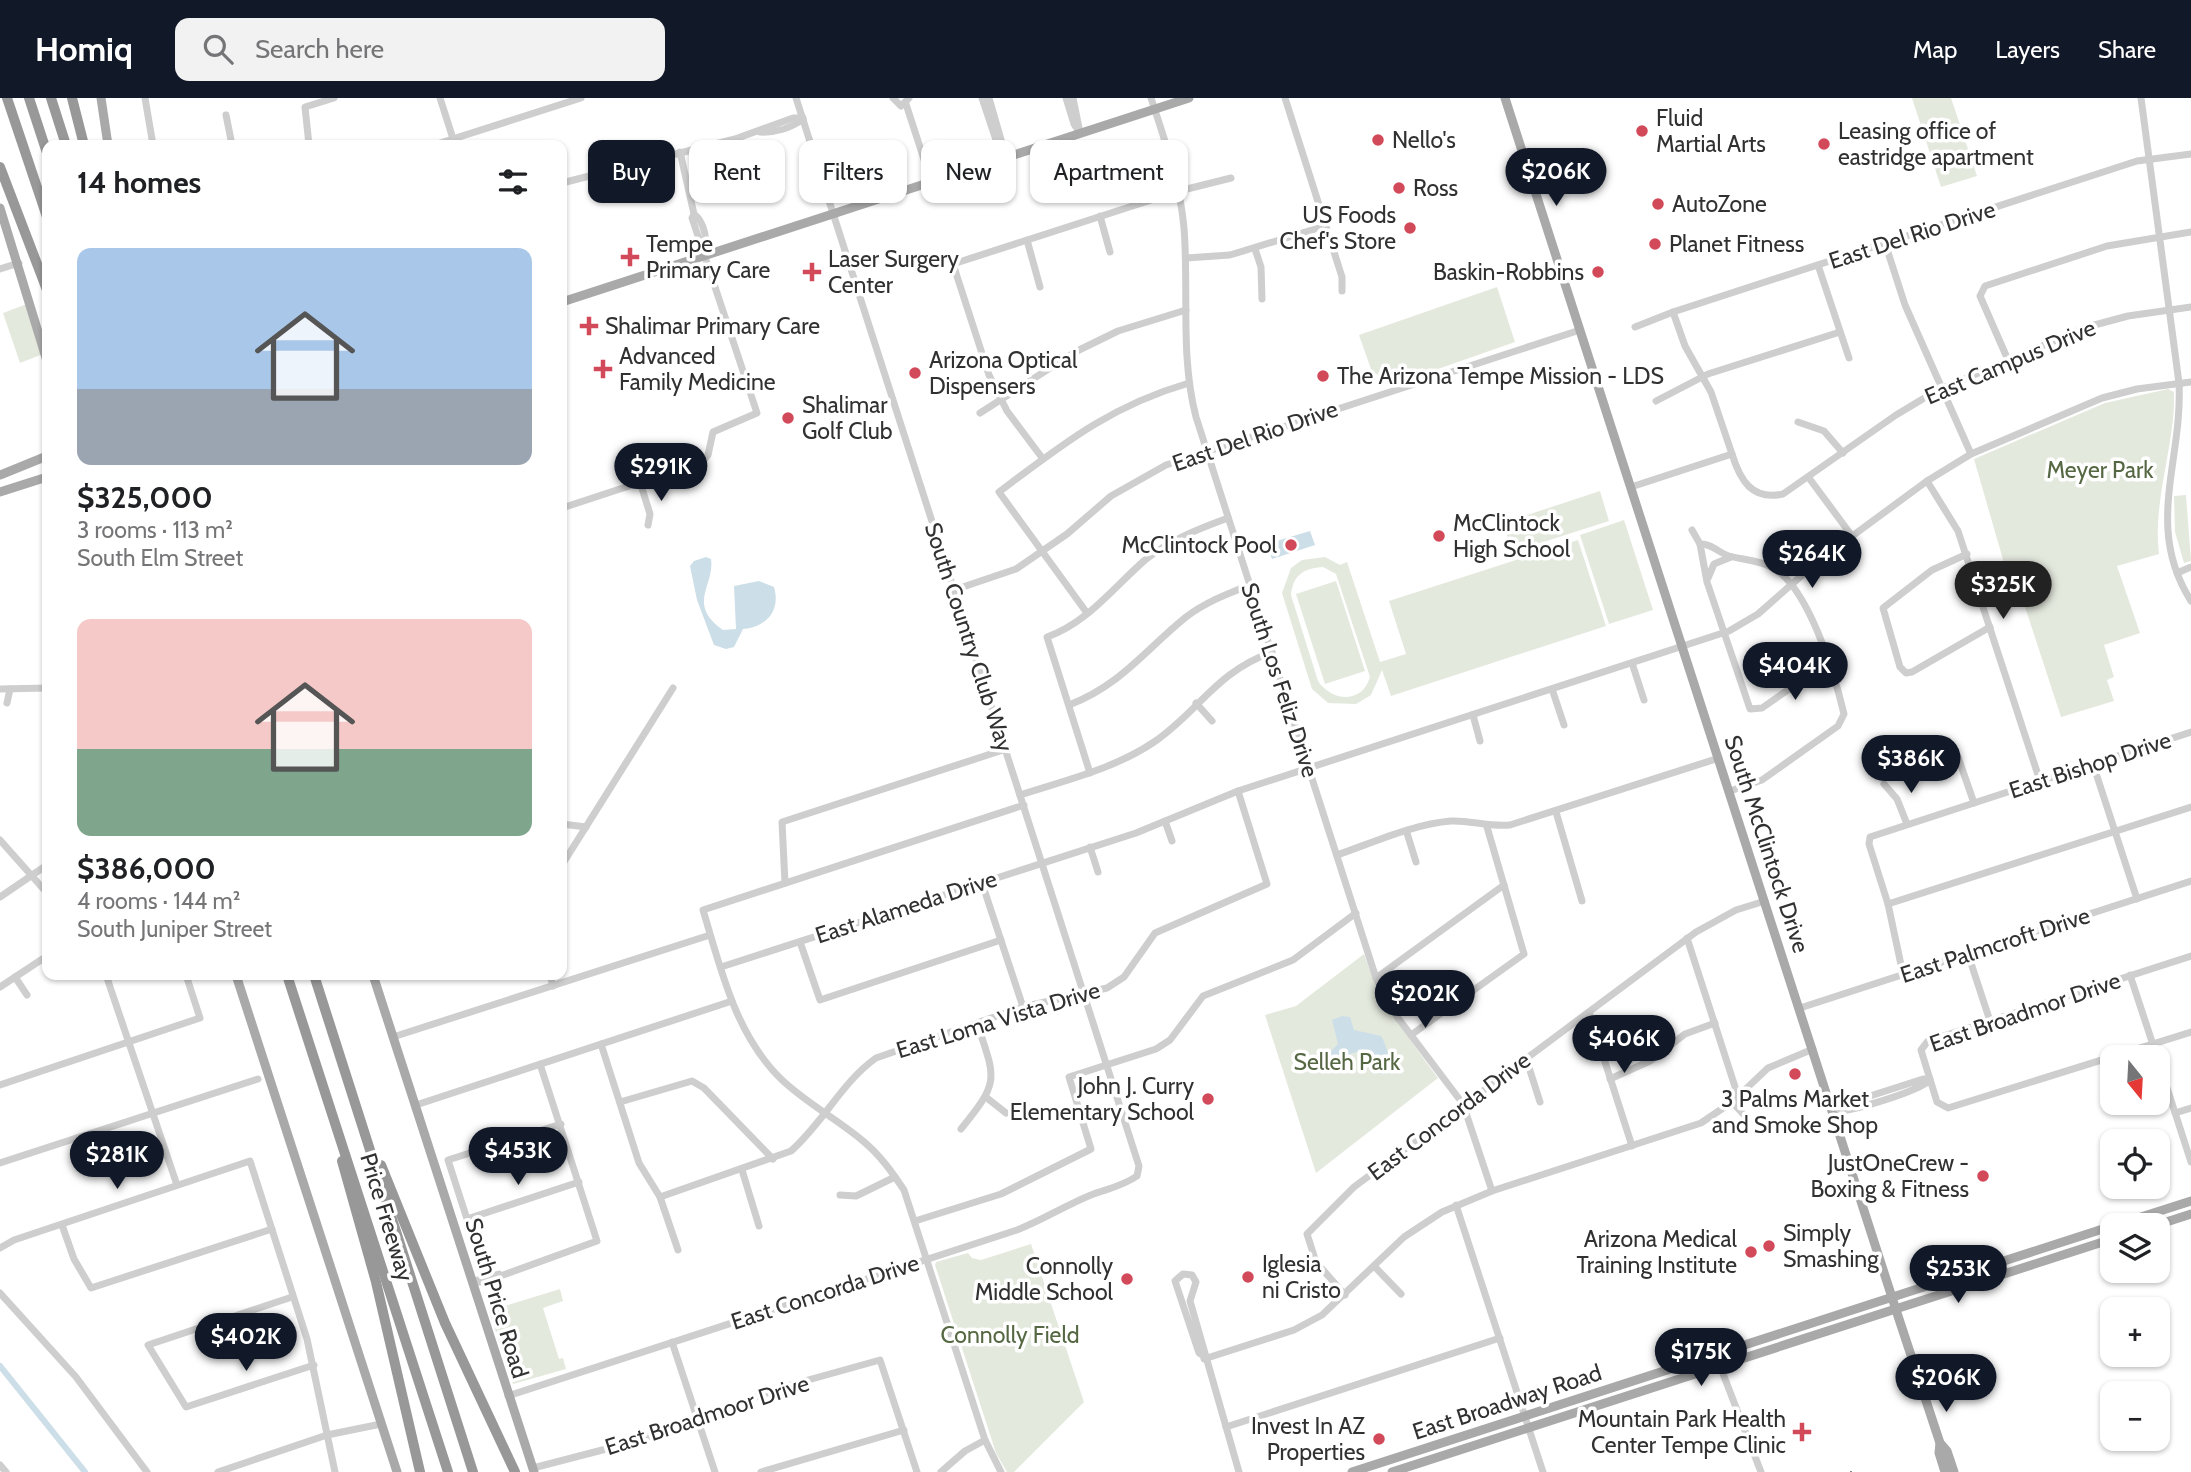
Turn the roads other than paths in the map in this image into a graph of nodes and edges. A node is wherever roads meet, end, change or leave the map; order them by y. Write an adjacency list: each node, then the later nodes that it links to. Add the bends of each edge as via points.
1 (7, 98): 49 (highway)
2 (29, 98): 26 (highway)
3 (51, 98): 27 (highway)
4 (72, 98): 28 (highway)
5 (101, 98): 29 (main road)
6 (145, 98): 30 (street)
7 (334, 98): 32 (street, via 305,107)
8 (440, 98): 33 (street)
9 (581, 98): 34 (street)
10 (796, 98): 24 (street, South Country Club Way)
11 (893, 98): 21 (street, via 897,104)
12 (982, 98): 36 (street)
13 (989, 98): 37 (street)
14 (1066, 98): 25 (street)
15 (1073, 98): 25 (street)
16 (1151, 98): 22 (street, South Los Feliz Drive)
17 (1189, 98): 22 (main road)
18 (1285, 98): 56 (street)
19 (1505, 98): 78 (main road, South McClintock Drive)
20 (2141, 98): 43 (street)
21 (907, 101): 39 (street)
22 (1154, 109): 25 (main road); 38 (street, South Los Feliz Drive)
23 (226, 115): 31 (street)
24 (803, 118): 35 (street, South Country Club Way); 40 (street)
25 (1080, 133): 42 (main road)
26 (43, 140)
27 (64, 140)
28 (83, 140)
29 (107, 140)
30 (152, 140)
31 (231, 140)
32 (308, 140)
33 (453, 140)
34 (460, 140)
35 (810, 140)
36 (996, 140)
37 (1001, 140)
38 (1163, 140)
39 (921, 146)
40 (680, 152): 46 (street); 63 (street, via 692,218)
41 (2191, 154): 43 (street, East Del Rio Drive)
42 (1016, 155)
43 (2147, 158): 58 (street); 60 (street, East Del Rio Drive)
44 (0, 167): 68 (highway)
45 (1231, 178): 48 (street)
46 (567, 182)
47 (921, 185): 54 (main road)
48 (1188, 189)
49 (42, 202)
50 (829, 203): 54 (street, South Country Club Way)
51 (1141, 203): 55 (street)
52 (1180, 203): 64 (street, South Los Feliz Drive)
53 (0, 208): 65 (main road)
54 (833, 214): 63 (main road); 121 (street, South Country Club Way)
55 (1100, 216): 59 (street); 62 (street)
56 (1325, 226): 61 (street); 70 (street, via 1342,277)
57 (2191, 232): 58 (street)
58 (2159, 237): 75 (street); 82 (street, via 2095,250 1982,288 1981,299)
59 (1027, 240): 69 (street); 88 (street, via 953,264)
60 (1885, 243): 66 (street, East Del Rio Drive); 87 (street, via 1905,305)
61 (1255, 249): 64 (street); 71 (street)
62 (1110, 252)
63 (706, 255): 72 (main road); 102 (street, via 757,413 713,432 702,462)
64 (1185, 258): 74 (street, South Los Feliz Drive)
65 (19, 263): 67 (street); 80 (main road)
66 (1818, 265): 76 (street, East Del Rio Drive); 79 (street)
67 (0, 269)
68 (42, 277)
69 (1040, 288)
70 (1342, 291)
71 (1262, 299)
72 (567, 300)
73 (2191, 307): 75 (street, East Campus Drive)
74 (1186, 310): 85 (street, South Los Feliz Drive); 88 (street, via 1118,331 1075,352)
75 (2170, 310): 82 (street, East Campus Drive, via 2087,327); 86 (street)
76 (1673, 312): 77 (street, East Del Rio Drive); 83 (street, East Campus Drive, via 1685,346)
77 (1635, 327)
78 (1580, 330): 92 (street, East Del Rio Drive); 103 (main road, South McClintock Drive)
79 (1840, 331): 81 (street); 83 (street)
80 (42, 344)
81 (1849, 358)
82 (2008, 360): 87 (street, East Campus Drive)
83 (1703, 376): 89 (street); 94 (street, East Campus Drive)
84 (2191, 382): 86 (street, East Alameda Drive)
85 (1189, 383): 92 (street, South Los Feliz Drive); 97 (street, via 1112,412)
86 (2179, 383): 95 (street, East Alameda Drive, via 2102,398); 115 (street, via 2178,432 2166,507 2168,542)
87 (1942, 388): 93 (street, East Campus Drive); 95 (street)
88 (1002, 401): 90 (street); 97 (street)
89 (1656, 401)
90 (980, 413)
91 (1798, 422): 93 (street, via 1824,432)
92 (1207, 451): 106 (street, South Los Feliz Drive); 111 (street, East Del Rio Drive, via 1129,484)
93 (1843, 453): 99 (street, East Campus Drive)
94 (1731, 454): 99 (street, East Campus Drive, via 1744,483 1763,495 1788,493); 103 (street)
95 (1971, 454): 101 (street, East Alameda Drive)
96 (42, 458): 98 (main road)
97 (1042, 459): 111 (street, via 999,492)
98 (0, 475)
99 (1809, 478): 109 (street)
100 (42, 479): 104 (main road)
101 (1927, 481): 109 (street, East Alameda Drive); 112 (street, via 1952,517)
102 (640, 482): 105 (street); 107 (street, via 650,514)
103 (1631, 486): 126 (main road, South McClintock Drive)
104 (0, 492)
105 (567, 506)
106 (1228, 518): 119 (street, South Los Feliz Drive); 123 (street, via 1166,546)
107 (648, 525)
108 (1692, 530): 110 (street)
109 (1852, 536): 120 (street, East Alameda Drive)
110 (1700, 544): 113 (street); 117 (street)
111 (1042, 553): 121 (street, East Del Rio Drive, via 1016,569); 123 (street)
112 (1967, 554): 124 (street); 124 (street, via 1932,569 1883,608 1900,667 1906,673)
113 (1731, 557): 117 (street, via 1714,564); 120 (street, via 1770,566)
114 (2191, 567): 115 (street)
115 (2177, 573): 118 (street)
116 (2191, 579): 118 (street)
117 (1707, 582): 125 (street)
118 (2182, 583): 122 (street)
119 (1250, 585): 127 (street, South Los Feliz Drive); 138 (street, via 1209,601 1121,677 1096,695)
120 (1790, 585): 125 (street, East Alameda Drive, via 1753,618); 128 (street, via 1807,606)
121 (954, 590): 145 (street, South Country Club Way)
122 (2191, 601)
123 (1087, 614): 138 (street, via 1066,631 1047,637)
124 (1990, 627): 150 (street)
125 (1723, 633): 126 (street, East Alameda Drive); 128 (street, via 1746,704 1753,710)
126 (1683, 646): 129 (street, East Alameda Drive); 146 (main road, South McClintock Drive)
127 (1272, 652): 137 (street, via 1245,661); 148 (street, South Los Feliz Drive)
128 (1828, 662): 153 (street, via 1844,719 1768,775)
129 (1632, 663): 134 (street, East Alameda Drive); 135 (street)
130 (42, 688): 133 (street)
131 (673, 688): 162 (street)
132 (0, 689): 133 (street)
133 (10, 689): 136 (street)
134 (1552, 689): 139 (street, East Alameda Drive); 141 (street)
135 (1644, 700)
136 (7, 703)
137 (1196, 703): 140 (street); 149 (street, via 1156,740 1123,761)
138 (1069, 705): 149 (street)
139 (1473, 715): 143 (street); 148 (street, East Alameda Drive)
140 (1212, 722)
141 (1564, 725)
142 (2191, 732): 147 (street, East Bishop Drive)
143 (1480, 741)
144 (1948, 741): 155 (street)
145 (1006, 749): 154 (street, South Country Club Way); 177 (street, via 782,822)
146 (1719, 758): 153 (main road, South McClintock Drive); 158 (street)
147 (2093, 764): 150 (street, East Bishop Drive); 164 (street)
148 (1309, 768): 152 (street, East Alameda Drive); 169 (street, South Los Feliz Drive)
149 (1090, 773): 154 (street)
150 (2040, 781): 155 (street, East Bishop Drive)
151 (1884, 783): 160 (street)
152 (1238, 791): 159 (street, East Alameda Drive); 208 (street, East Loma Vista Drive, via 1267,884 1156,933 1116,983)
153 (1730, 792): 184 (main road, South McClintock Drive)
154 (1020, 795): 156 (street, South Country Club Way)
155 (1974, 803): 160 (street, East Bishop Drive)
156 (1024, 805): 171 (street, South Country Club Way); 177 (street)
157 (2191, 807): 164 (street)
158 (1556, 812): 163 (street); 183 (street)
159 (1165, 821): 167 (street); 168 (street, East Alameda Drive)
160 (1908, 824): 185 (street, East Bishop Drive, via 1869,838)
161 (567, 825): 162 (street)
162 (586, 827): 170 (street)
163 (1487, 827): 165 (street, via 1454,821); 179 (street)
164 (2115, 831): 182 (street); 185 (street)
165 (1407, 833): 169 (street); 172 (street)
166 (0, 839): 175 (street)
167 (1172, 841)
168 (1090, 848): 171 (street, East Alameda Drive); 174 (street)
169 (1337, 855): 186 (street, South Los Feliz Drive)
170 (567, 857)
171 (1042, 862): 178 (street, East Alameda Drive); 208 (street, South Country Club Way)
172 (1416, 862)
173 (42, 869): 175 (street)
174 (1098, 872)
175 (32, 876): 180 (street); 181 (street)
176 (2191, 881): 182 (street, East Palmcroft Drive)
177 (785, 883): 187 (street, via 703,909)
178 (982, 883): 189 (street); 190 (street, East Alameda Drive)
179 (1504, 885): 198 (street); 218 (street, via 1524,954)
180 (42, 888)
181 (0, 897)
182 (2137, 899): 191 (street, East Palmcroft Drive)
183 (1582, 901)
184 (1765, 901): 188 (street, East Concorda Drive, via 1719,918); 212 (main road, South McClintock Drive)
185 (1888, 904): 195 (street)
186 (1356, 913): 198 (street, South Los Feliz Drive); 227 (street, via 1293,960 1203,996 1170,1040 1156,1049)
187 (710, 935): 194 (street); 206 (street)
188 (1687, 938): 213 (street, East Concorda Drive); 216 (street)
189 (1001, 940): 190 (street, via 820,1000); 211 (street)
190 (800, 942): 194 (street, East Alameda Drive)
191 (1968, 954): 195 (street, East Palmcroft Drive); 214 (street)
192 (2191, 956): 196 (street, East Broadmor Drive)
193 (42, 959): 197 (street)
194 (721, 967): 210 (street)
195 (1903, 974): 212 (street, East Palmcroft Drive)
196 (2130, 975): 214 (street, East Broadmor Drive); 221 (street)
197 (15, 977): 207 (street); 209 (street)
198 (1376, 978): 218 (street, South Los Feliz Drive)
199 (108, 980): 220 (street)
200 (188, 980): 220 (street, via 200,1018)
201 (238, 980): 297 (main road)
202 (287, 980): 247 (highway, Price Freeway)
203 (315, 980): 244 (highway, Price Freeway)
204 (375, 980): 219 (main road, South Price Road)
205 (551, 980): 206 (street)
206 (553, 986): 219 (street)
207 (0, 987)
208 (1084, 994): 211 (street, East Loma Vista Drive); 227 (street, South Country Club Way)
209 (27, 995)
210 (732, 1001): 222 (street); 245 (street, via 762,1058)
211 (1023, 1007): 215 (street, East Loma Vista Drive)
212 (1800, 1008): 224 (main road, South McClintock Drive)
213 (1589, 1012): 225 (street, East Concorda Drive); 229 (street)
214 (1990, 1021): 230 (street, East Broadmor Drive, via 1923,1044)
215 (976, 1023): 232 (street, via 991,1065); 245 (street, East Loma Vista Drive, via 876,1058)
216 (1715, 1023): 229 (street, via 1685,1034 1650,1061); 234 (street)
217 (2191, 1032): 221 (street)
218 (1411, 1035): 237 (street, South Los Feliz Drive)
219 (393, 1037): 238 (main road, South Price Road)
220 (129, 1042): 231 (street); 241 (street)
221 (2152, 1042): 223 (street); 230 (street, East Broadmor Drive, via 1943,1107)
222 (601, 1044): 226 (street); 235 (street)
223 (2153, 1045)
224 (1813, 1049): 234 (street, via 1768,1068); 240 (main road, South McClintock Drive)
225 (1526, 1058): 236 (street); 237 (street, East Concorda Drive)
226 (540, 1065): 238 (street); 248 (street)
227 (1107, 1065): 255 (street, South Country Club Way, via 1139,1166); 266 (street, via 1069,1077 1091,1149 1001,1194)
228 (258, 1079): 241 (street)
229 (1611, 1079): 250 (street)
230 (1930, 1080): 240 (street)
231 (0, 1085)
232 (987, 1098): 242 (street); 249 (street)
233 (2170, 1098): 243 (street)
234 (1735, 1099): 246 (street); 250 (street, via 1702,1123)
235 (620, 1102): 251 (street, via 692,1081); 261 (street, via 639,1163)
236 (1540, 1102)
237 (1463, 1104): 259 (street, South Los Feliz Drive); 282 (street, East Concorda Drive, via 1354,1187 1307,1234 1316,1262)
238 (416, 1105): 279 (main road, South Price Road)
239 (2191, 1108): 243 (street)
240 (1833, 1111): 284 (main road, South McClintock Drive)
241 (153, 1113): 253 (street); 258 (street)
242 (1006, 1113)
243 (2175, 1113): 252 (street)
244 (358, 1114): 316 (highway, Price Freeway); 317 (highway, via 445,1322)
245 (825, 1114): 251 (street, East Loma Vista Drive, via 808,1136); 256 (street, via 861,1139)
246 (1744, 1115)
247 (335, 1120): 314 (highway, via 345,1182 376,1282); 315 (highway, Price Freeway)
248 (561, 1124): 257 (street); 257 (street, via 448,1160 467,1219)
249 (961, 1129)
250 (1632, 1146): 259 (street)
251 (773, 1160): 254 (street, East Loma Vista Drive)
252 (2191, 1162)
253 (0, 1163)
254 (742, 1170): 261 (street, East Loma Vista Drive); 269 (street)
255 (1137, 1176): 277 (street, East Concorda Drive, via 1089,1195 1045,1220)
256 (895, 1177): 260 (street, via 856,1196); 266 (street)
257 (579, 1182): 279 (street, via 597,1241)
258 (177, 1185): 268 (street); 270 (street, via 250,1161)
259 (1492, 1191): 263 (street)
260 (840, 1195)
261 (660, 1197): 275 (street)
262 (2191, 1201): 264 (main road, East Broadway Road)
263 (1456, 1205): 278 (street, via 1427,1220); 287 (street)
264 (2154, 1213)
265 (2191, 1214): 267 (main road)
266 (915, 1221): 277 (street)
267 (2170, 1221)
268 (62, 1224): 270 (street, via 74,1259 91,1288); 274 (street)
269 (759, 1226)
270 (272, 1229): 283 (street)
271 (2100, 1230): 273 (main road, East Broadway Road)
272 (2100, 1243): 276 (main road, East Broadway Road)
273 (2051, 1246): 276 (main road); 284 (main road, East Broadway Road)
274 (0, 1248)
275 (678, 1250)
276 (2055, 1258): 285 (main road, East Broadway Road)
277 (927, 1259): 288 (street, East Concorda Drive); 302 (street)
278 (1374, 1266): 281 (street); 282 (street)
279 (473, 1282): 294 (main road, South Price Road)
280 (0, 1293): 310 (street, via 76,1377)
281 (1401, 1294)
282 (1345, 1295): 291 (street, via 1301,1326)
283 (292, 1297): 292 (street); 292 (street, via 148,1345 186,1407)
284 (1892, 1297): 285 (main road, South McClintock Drive); 286 (main road, East Broadway Road)
285 (1896, 1309): 289 (main road, East Broadway Road); 303 (main road, South McClintock Drive)
286 (1772, 1336): 289 (main road); 290 (main road, East Broadway Road)
287 (1500, 1338): 295 (street); 298 (street)
288 (672, 1342): 294 (street, East Concorda Drive); 296 (street)
289 (1754, 1355): 293 (main road, East Broadway Road)
290 (1712, 1356): 293 (main road); 295 (main road, East Broadway Road)
291 (1204, 1358): 291 (street, via 1206,1351 1189,1298 1196,1282 1192,1275 1183,1274 1175,1281); 298 (street)
292 (314, 1365): 301 (street)
293 (1720, 1366): 299 (main road, East Broadway Road); 327 (street)
294 (508, 1396): 306 (main road, South Price Road)
295 (1525, 1416): 299 (street); 304 (main road, East Broadway Road)
296 (696, 1417): 300 (street, East Broadmoor Drive, via 880,1360); 306 (street, East Broadmoor Drive, via 637,1441); 318 (street)
297 (381, 1424): 301 (street); 313 (main road)
298 (1226, 1427): 323 (street)
299 (1529, 1428): 308 (main road, East Broadway Road); 326 (street)
300 (904, 1430): 307 (street); 320 (street)
301 (327, 1436): 311 (street); 312 (street)
302 (985, 1440): 321 (street); 322 (street)
303 (1940, 1443): 328 (main road, South McClintock Drive); 329 (main road, South McClintock Drive)
304 (1399, 1457): 308 (street); 324 (main road, East Broadway Road)
305 (0, 1465): 309 (street)
306 (533, 1470)
307 (775, 1470): 319 (street)
308 (1403, 1470): 325 (main road, East Broadway Road)
309 (6, 1472)
310 (147, 1472)
311 (218, 1472)
312 (335, 1472)
313 (397, 1472)
314 (421, 1472)
315 (448, 1472)
316 (473, 1472)
317 (515, 1472)
318 (715, 1472)
319 (761, 1472)
320 (917, 1472)
321 (941, 1472)
322 (1001, 1472)
323 (1239, 1472)
324 (1352, 1472)
325 (1392, 1472)
326 (1543, 1472)
327 (1761, 1472)
328 (1945, 1472)
329 (1954, 1472)

